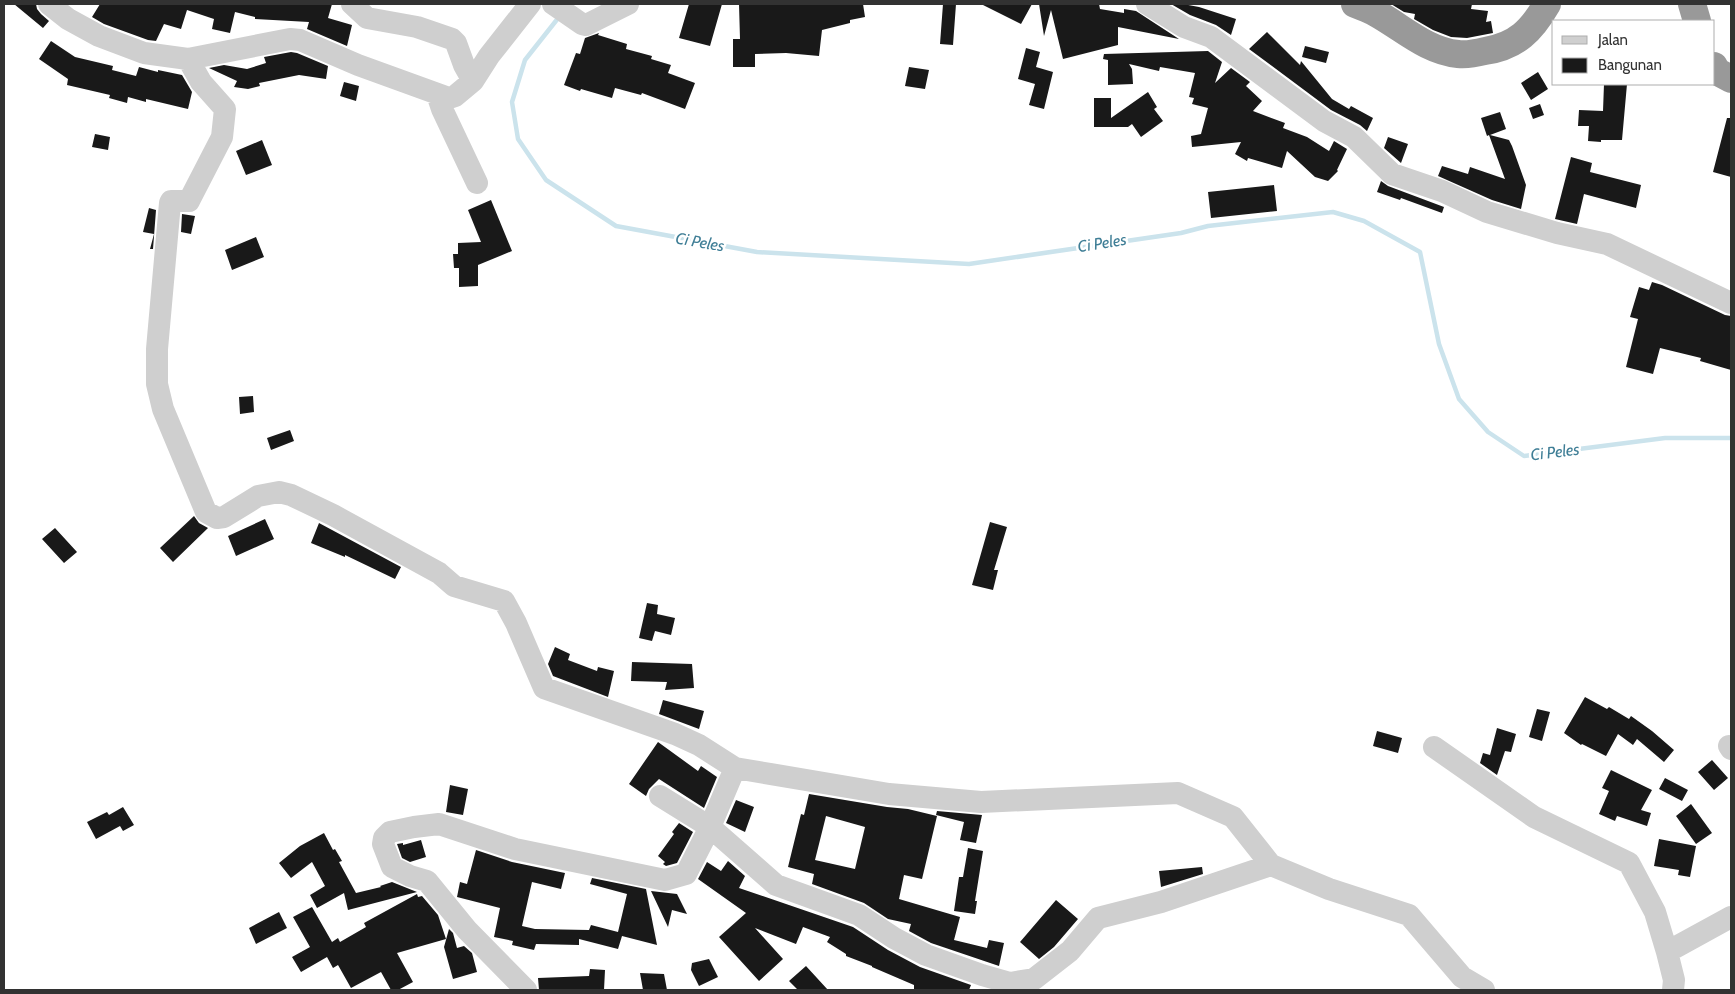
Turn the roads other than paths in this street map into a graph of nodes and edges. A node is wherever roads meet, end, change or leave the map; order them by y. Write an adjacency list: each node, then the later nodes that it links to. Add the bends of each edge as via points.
1 (49, 4): 11 (street, via 99,36 144,53)
2 (352, 4): 14 (street, via 368,18 416,27 452,39)
3 (530, 4): 14 (street)
4 (553, 4): 5 (street, via 582,24 589,24)
5 (628, 4)
6 (1147, 4): 17 (street, via 1184,27 1211,37 1324,122 1354,137 1392,174 1442,191 1487,212 1607,244)
7 (1355, 4): 8 (highway, via 1375,12 1418,40 1444,52 1460,55 1496,50 1512,43 1526,34)
8 (1547, 4)
9 (1692, 4): 10 (highway)
10 (1697, 20)
11 (188, 59): 15 (street, via 290,39 300,40); 19 (street, via 201,82 225,110 222,137 190,199 170,203 156,364 163,409 206,512 217,518 224,517 258,496 278,492 333,515 439,573 454,586 504,601 544,688 675,734)
12 (1715, 68): 13 (highway)
13 (1731, 79)
14 (473, 81): 15 (street, via 453,97)
15 (437, 94): 16 (street)
16 (477, 183)
17 (1731, 303)
18 (1434, 747): 24 (street, via 1534,817 1629,863 1654,912)
19 (735, 768): 21 (street); 22 (street, via 889,794 981,802 1178,793 1233,817)
20 (660, 796): 21 (street)
21 (710, 827): 22 (street, via 776,885 859,915 926,955 1010,983 1034,979 1070,951 1098,918 1160,902); 25 (street, via 686,874 665,880 515,850 439,824 390,832 382,844 392,867 427,881 466,930)
22 (1271, 865): 26 (street, via 1329,889 1409,915 1462,977)
23 (1731, 918): 24 (street)
24 (1667, 952): 27 (street, via 1674,980)
25 (526, 990)
26 (1484, 990)
27 (1673, 990)

